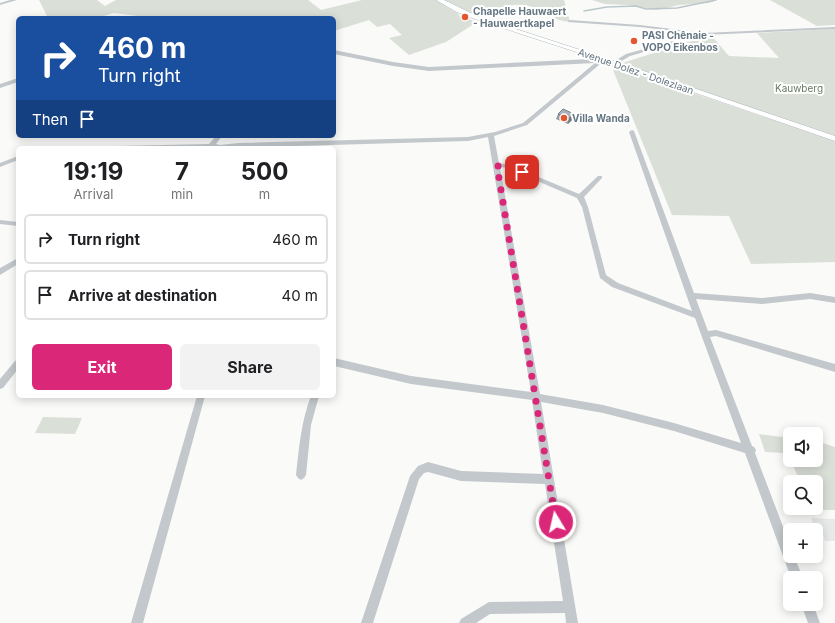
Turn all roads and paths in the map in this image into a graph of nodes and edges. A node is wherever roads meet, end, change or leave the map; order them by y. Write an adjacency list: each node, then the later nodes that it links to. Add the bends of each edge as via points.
1 (15, 0): 3 (street)
2 (439, 0): 8 (street, Avenue Dolez - Dolezlaan, via 476,18)
3 (0, 4)
4 (570, 21): 6 (street)
5 (835, 28): 6 (street)
6 (704, 34): 9 (street, via 628,55)
7 (336, 52): 8 (street, via 429,69)
8 (601, 61): 9 (street, Avenue Dolez - Dolezlaan); 13 (street, via 529,120 513,129)
9 (615, 63): 14 (street, Avenue Dolez - Dolezlaan)
10 (16, 81): 11 (street)
11 (0, 86)
12 (632, 132): 25 (street)
13 (490, 136): 15 (street); 18 (street)
14 (835, 139)
15 (270, 146)
16 (16, 159): 17 (street)
17 (0, 166)
18 (497, 166): 20 (street, via 508,166); 33 (street)
19 (600, 177): 20 (street)
20 (580, 197): 27 (street, via 585,207 603,276 615,285)
21 (0, 222): 22 (street)
22 (16, 224)
23 (16, 262): 24 (street)
24 (0, 272)
25 (692, 296): 26 (street, via 762,301 810,296); 27 (street)
26 (835, 300)
27 (698, 316): 28 (street)
28 (706, 334): 31 (street, via 716,333); 36 (street)
29 (336, 362): 33 (street, via 412,380)
30 (16, 366): 32 (street)
31 (835, 368)
32 (0, 385)
33 (536, 397): 36 (street, via 635,416); 38 (street)
34 (200, 398): 42 (street)
35 (314, 398): 37 (street, via 306,424)
36 (751, 450): 39 (street)
37 (301, 475)
38 (549, 479): 40 (street); 43 (street, via 478,478 428,467 421,469 415,476)
39 (794, 571)
40 (569, 607): 44 (street, via 489,608); 45 (street)
41 (810, 611): 46 (street)
42 (137, 623)
43 (367, 623)
44 (465, 623)
45 (572, 623)
46 (814, 623)

